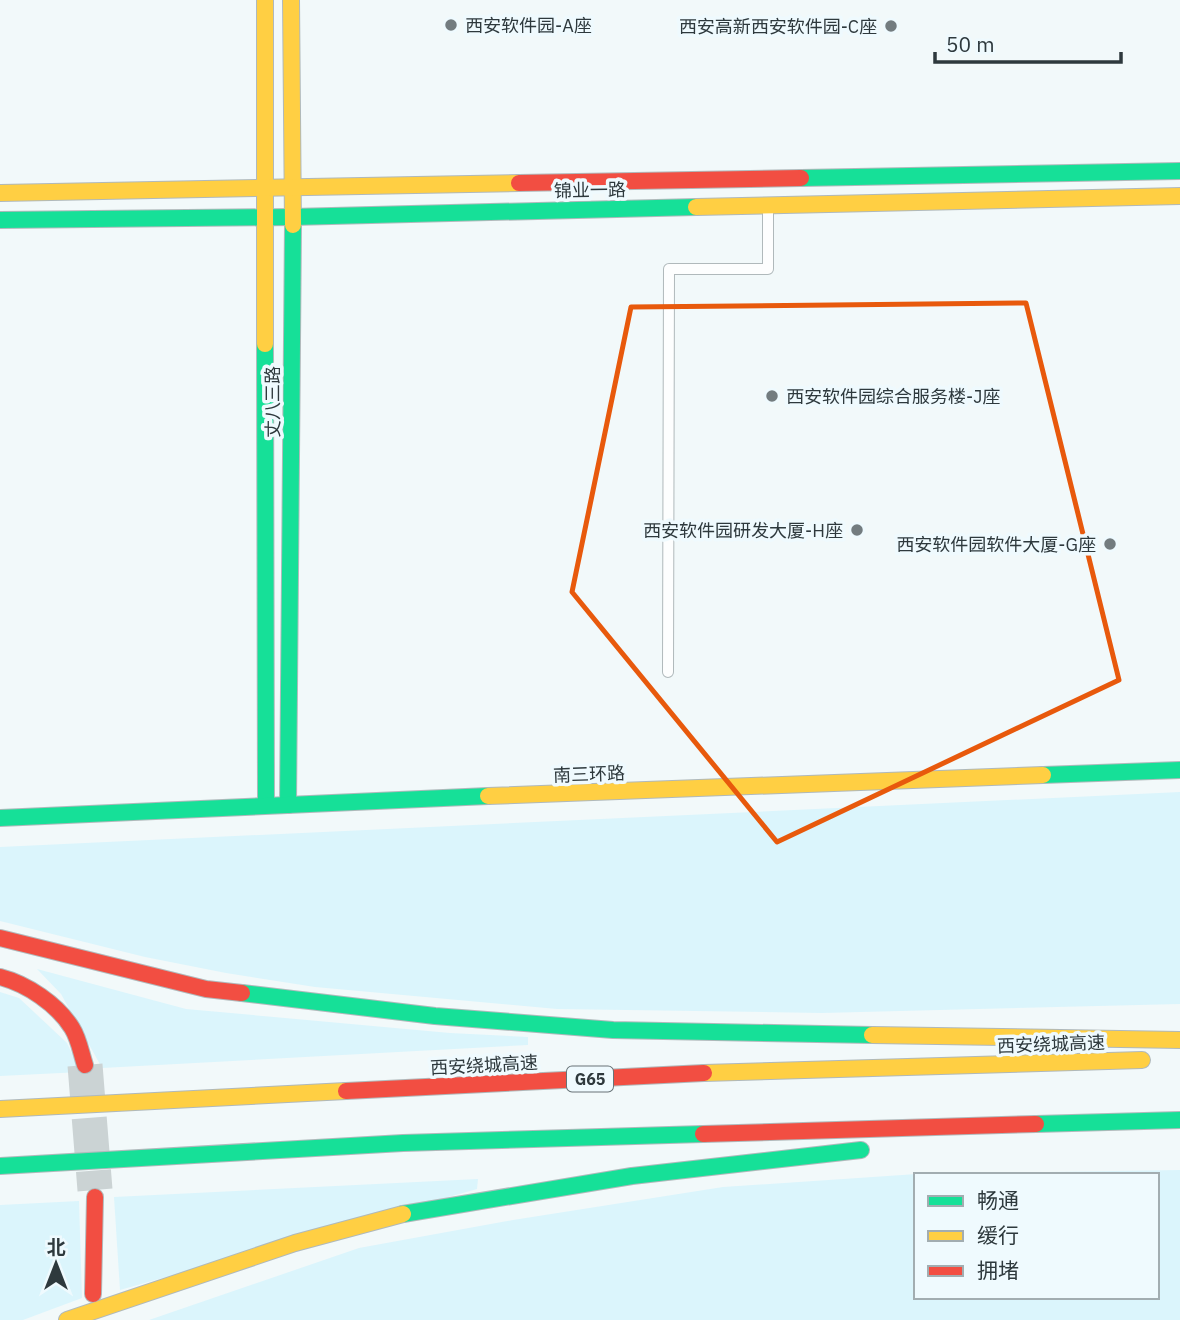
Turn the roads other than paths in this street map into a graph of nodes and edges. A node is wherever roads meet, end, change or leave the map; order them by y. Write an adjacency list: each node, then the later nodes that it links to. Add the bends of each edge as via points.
1 (265, 0): 4 (main road, 丈八三路)
2 (291, 0): 5 (main road, 丈八三路)
3 (1180, 171): 5 (main road, 锦业一路)
4 (266, 189): 5 (main road, 锦业一路); 6 (main road, 锦业一路); 9 (main road, 丈八三路)
5 (292, 189): 10 (main road, 丈八三路)
6 (0, 193)
7 (1180, 196): 8 (main road, 锦业一路)
8 (768, 205): 10 (main road, 锦业一路); 12 (lane, via 768,268 669,268)
9 (266, 217): 10 (main road, 锦业一路); 11 (main road, 锦业一路); 14 (main road, 丈八三路)
10 (292, 217): 15 (main road, 丈八三路)
11 (0, 220)
12 (668, 672)
13 (1180, 770): 15 (main road, 南三环路)
14 (265, 805): 15 (main road, 南三环路); 16 (main road, 南三环路)
15 (288, 805)
16 (0, 818)
17 (0, 938): 19 (main road, via 206,989 435,1016 613,1030)
18 (0, 977): 21 (main road, via 31,989 51,1006 72,1028)
19 (1180, 1040)
20 (1152, 1060): 22 (main road, 西安绕城高速 / G65, via 698,1073)
21 (85, 1065)
22 (0, 1109)
23 (1180, 1120): 24 (main road)
24 (1141, 1121): 25 (main road); 27 (main road, via 403,1143)
25 (921, 1144)
26 (880, 1148): 30 (main road, via 632,1176 418,1210 295,1242)
27 (0, 1166)
28 (95, 1197): 29 (main road)
29 (93, 1294)
30 (67, 1320)

